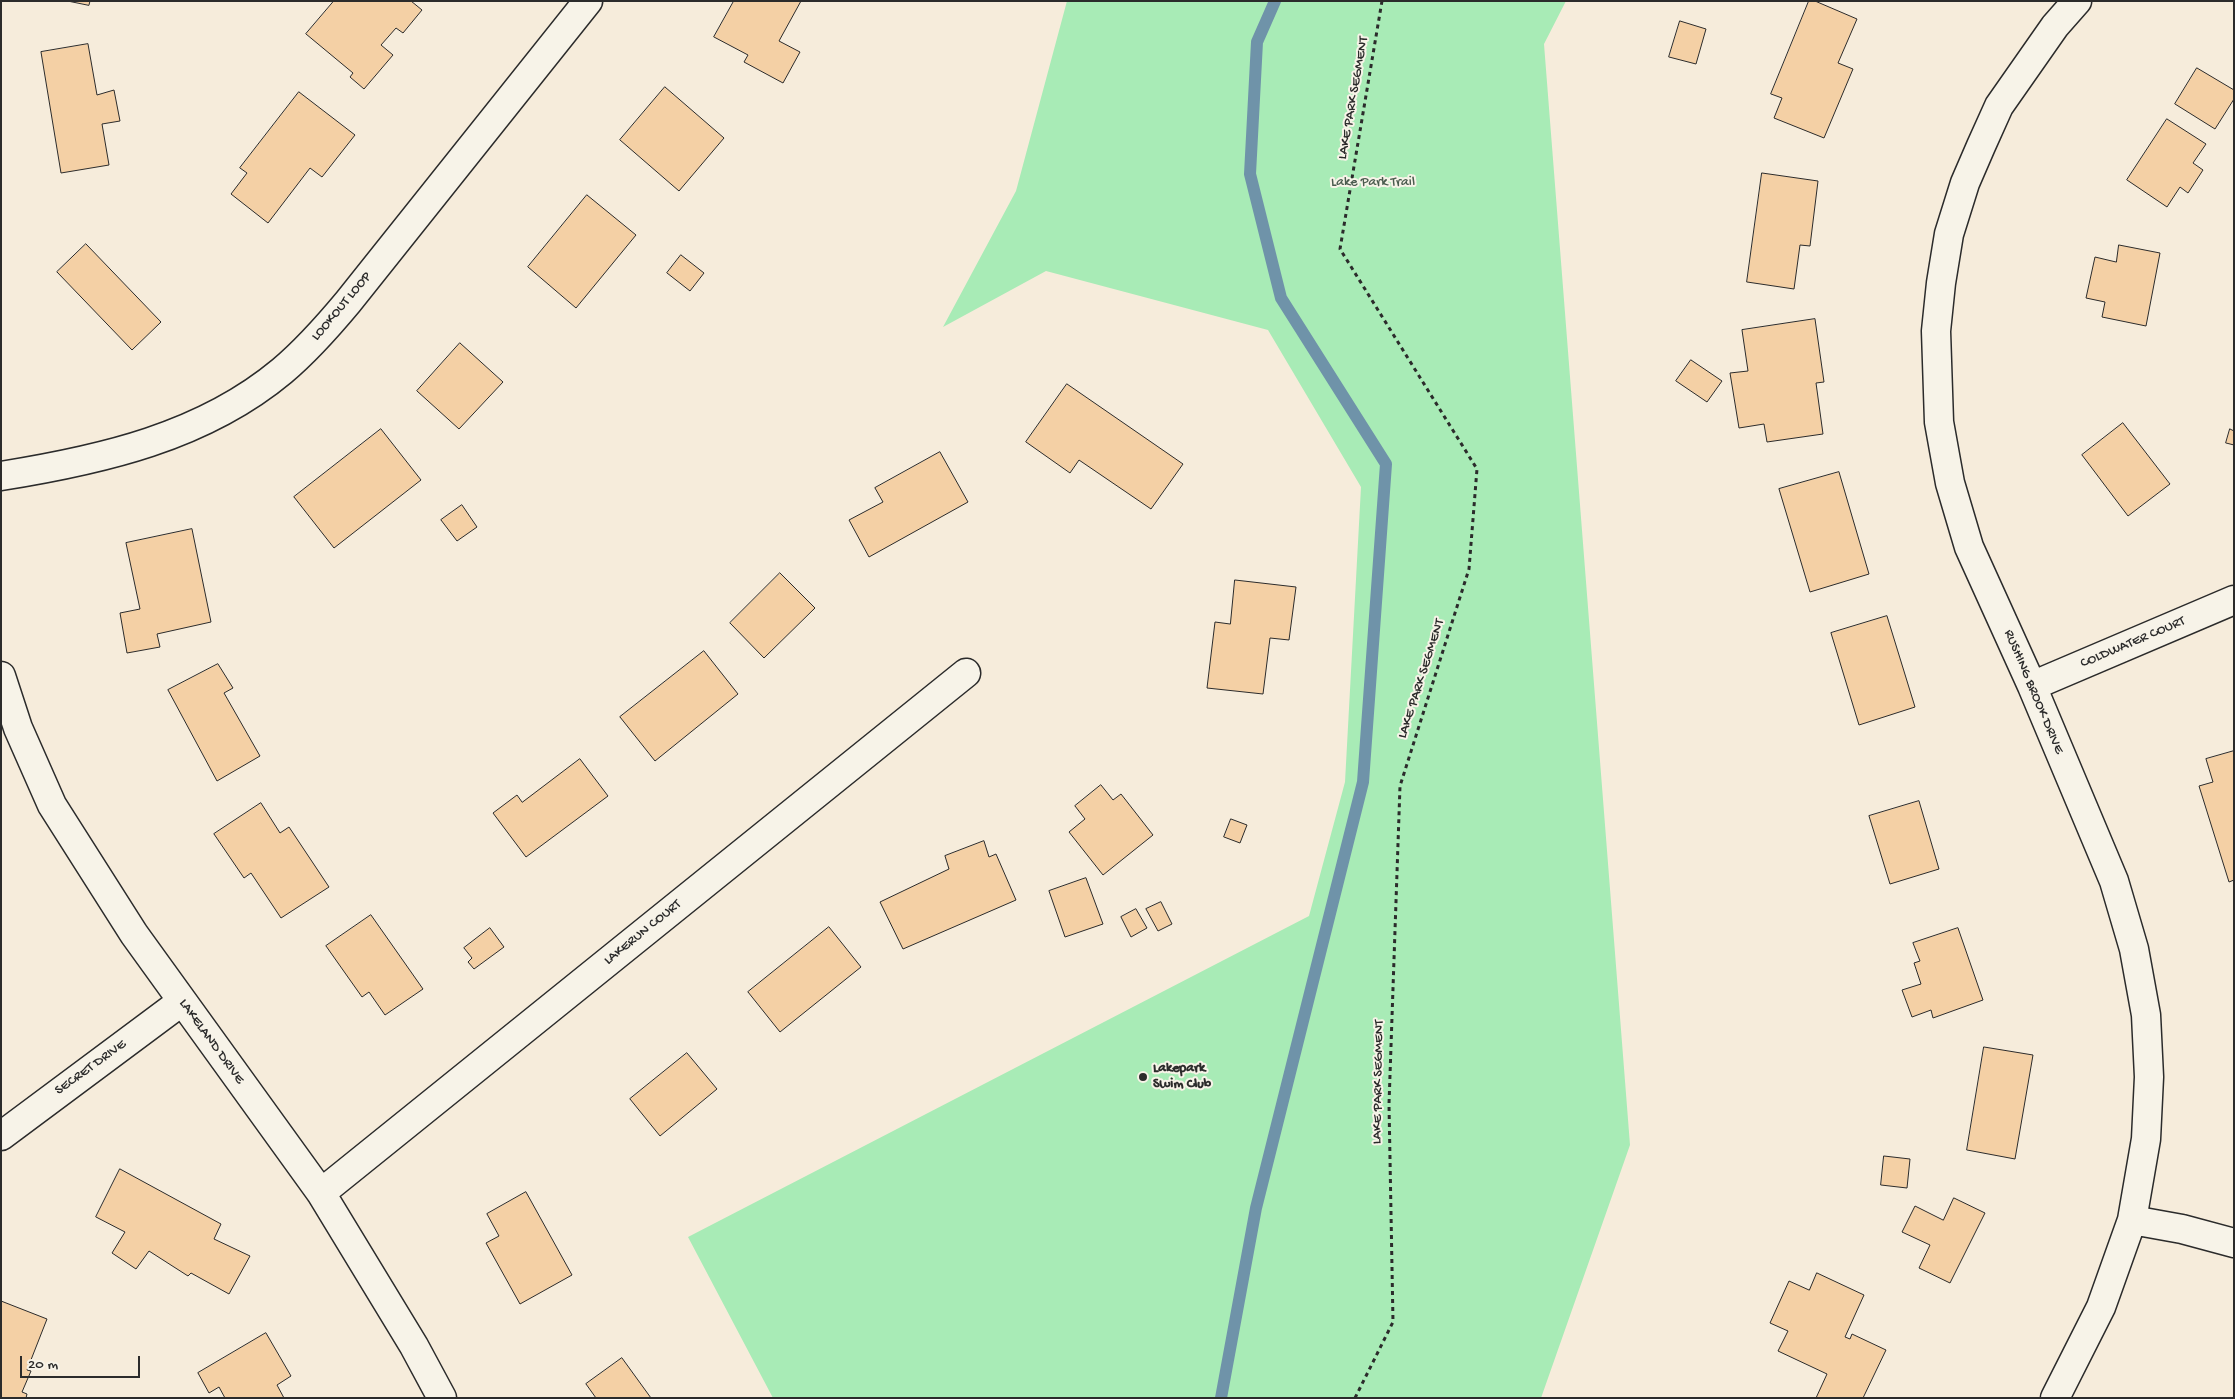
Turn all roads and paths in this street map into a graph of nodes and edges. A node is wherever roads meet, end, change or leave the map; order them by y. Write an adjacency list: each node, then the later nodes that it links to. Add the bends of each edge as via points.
1 (588, 1): 4 (street, LOOKOUT LOOP, via 348,302 318,337 282,370 237,402 176,433 120,452)
2 (1382, 1): 15 (path, LAKE PARK SEGMENT, via 1340,250 1477,470 1468,569 1400,786 1389,1104 1393,1322)
3 (2077, 1): 8 (street, RUSHING BROOK DRIVE, via 2055,26 1999,106 1973,164 1948,234 1936,331 1939,422 1950,483 1968,547)
4 (1, 476)
5 (2234, 600): 8 (street, COLDWATER COURT)
6 (966, 673): 11 (street, LAKERUN COURT)
7 (1, 676): 9 (street, LAKELAND DRIVE, via 18,728 52,805)
8 (2032, 686): 12 (street, RUSHING BROOK DRIVE, via 2114,881 2134,949 2146,1015 2149,1077 2146,1139)
9 (181, 1002): 10 (street, SECRET DRIVE); 11 (street, LAKELAND DRIVE)
10 (1, 1136)
11 (321, 1193): 14 (street, LAKELAND DRIVE)
12 (2132, 1220): 13 (street); 16 (street, RUSHING BROOK DRIVE, via 2101,1307)
13 (2234, 1243)
14 (442, 1398)
15 (1355, 1398)
16 (2055, 1398)

